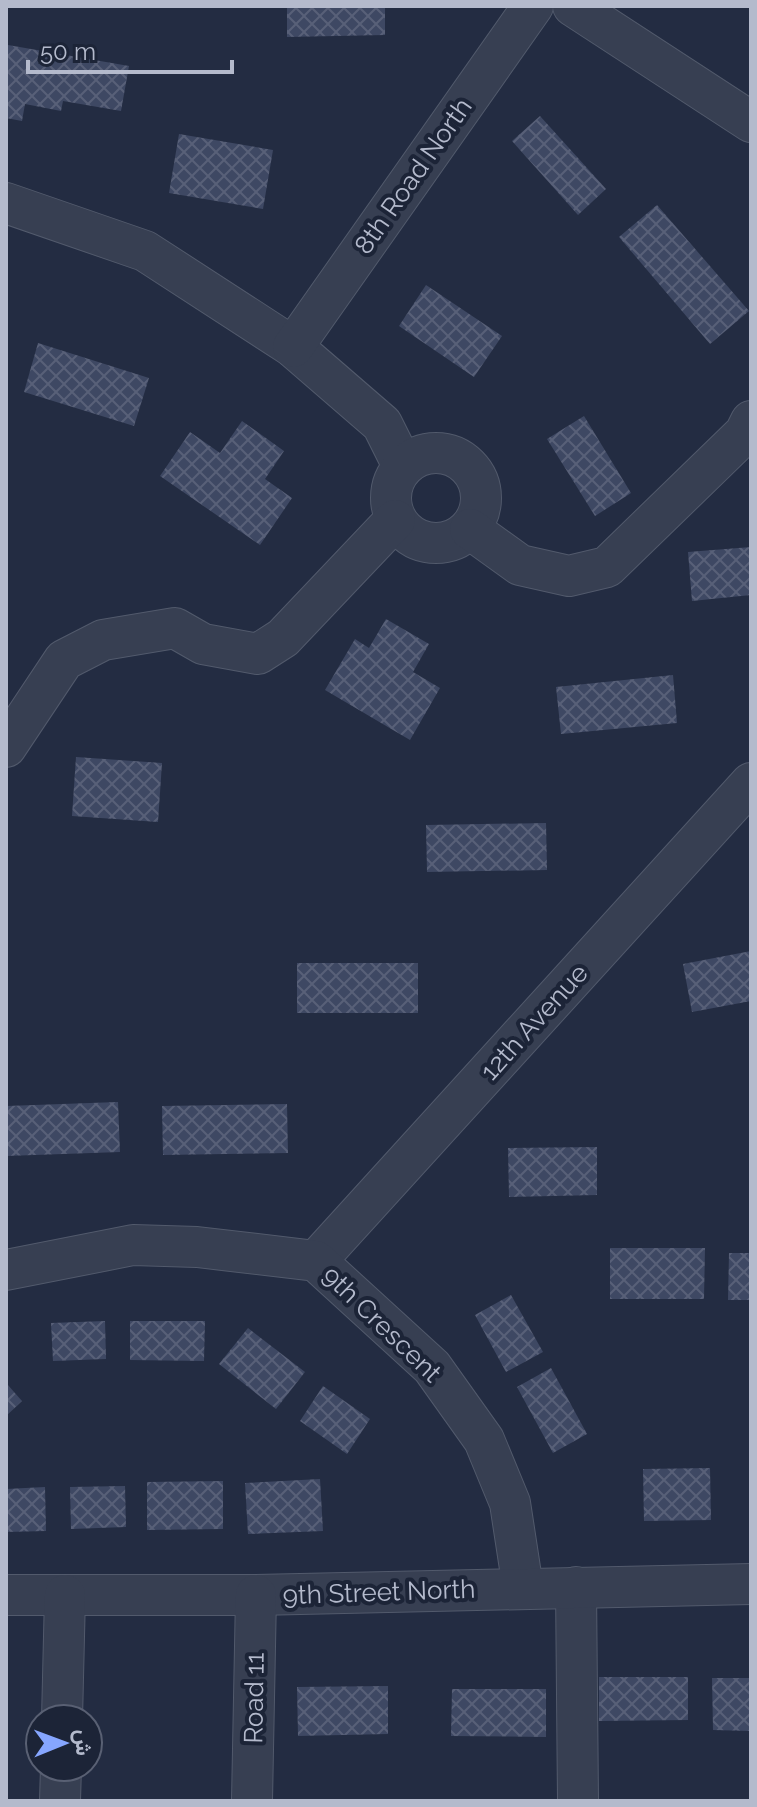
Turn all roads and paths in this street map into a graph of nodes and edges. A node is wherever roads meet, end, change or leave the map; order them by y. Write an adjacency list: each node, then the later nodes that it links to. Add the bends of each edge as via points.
1 (533, 6): 5 (street, 8th Road North)
2 (573, 6): 3 (street)
3 (751, 122)
4 (6, 203): 5 (street, via 145,251)
5 (293, 347): 7 (street, via 382,424)
6 (751, 421): 9 (street, via 745,433 607,567 569,576 520,565)
7 (403, 466): 8 (street, via 390,492); 9 (street, via 423,454 446,453 467,465 480,485 480,508)
8 (395, 520): 9 (street, via 409,537 430,544 452,542); 10 (street, via 283,638 258,654 203,644 175,628 103,640 64,660)
9 (470, 529)
10 (6, 747)
11 (751, 783): 12 (street, 12th Avenue)
12 (316, 1261): 13 (street, 9th Crescent, via 133,1245); 16 (street, 9th Crescent, via 432,1367 484,1440 510,1503)
13 (6, 1270)
14 (751, 1584): 15 (street, 9th Street North)
15 (576, 1587): 16 (street, 9th Street North); 22 (street)
16 (523, 1588): 19 (street, 9th Street North)
17 (6, 1595): 18 (street, 9th Street North)
18 (65, 1595): 19 (street, 9th Street North); 20 (street)
19 (256, 1595): 21 (street, Road 11)
20 (62, 1703)
21 (252, 1801)
22 (578, 1801)

